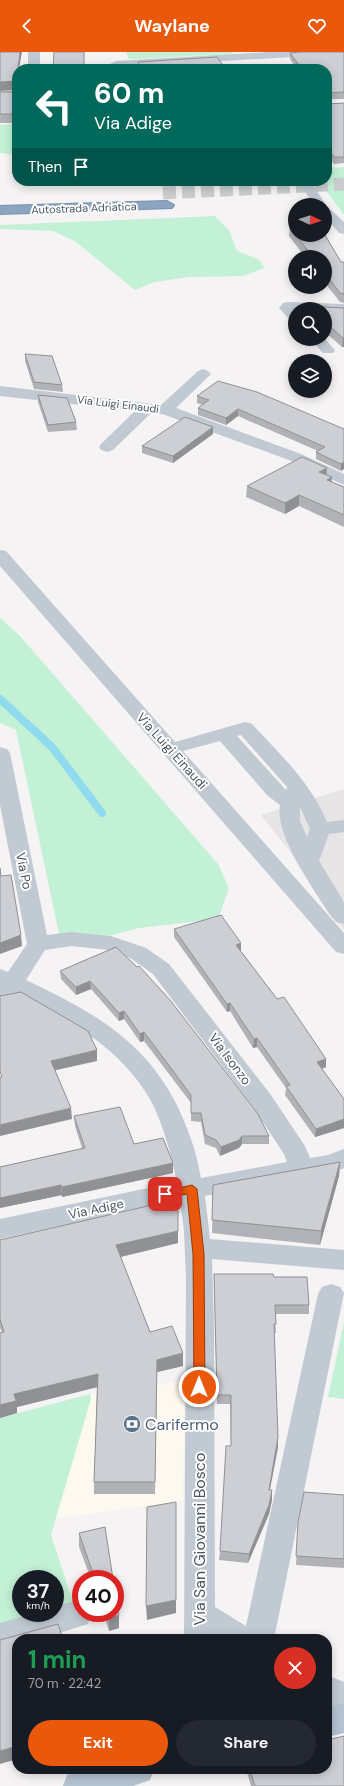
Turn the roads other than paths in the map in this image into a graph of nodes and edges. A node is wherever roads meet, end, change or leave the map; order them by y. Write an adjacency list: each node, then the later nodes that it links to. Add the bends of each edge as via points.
1 (34, 52): 5 (street)
2 (114, 52): 6 (street)
3 (329, 52): 4 (street)
4 (234, 58): 7 (street); 8 (street)
5 (34, 64)
6 (117, 64)
7 (146, 64)
8 (237, 64)
9 (0, 95): 10 (street)
10 (12, 95)
11 (308, 186): 13 (street)
12 (0, 198): 14 (highway, Autostrada Adriatica, via 165,199)
13 (316, 198)
14 (0, 210)
15 (332, 217): 16 (street)
16 (344, 230)
17 (344, 308): 18 (street)
18 (332, 309)
19 (324, 346): 20 (street)
20 (328, 350)
21 (203, 374): 24 (street)
22 (0, 391): 23 (street, Via Luigi Einaudi)
23 (148, 407): 24 (street, Via Luigi Einaudi); 25 (street)
24 (165, 410): 26 (street, Via Luigi Einaudi, via 295,457)
25 (108, 447)
26 (344, 480)
27 (0, 555): 28 (street, Via Luigi Einaudi)
28 (170, 749): 30 (street, via 224,734 275,792); 36 (street, Via Luigi Einaudi)
29 (0, 753): 35 (street, Via Po)
30 (294, 794): 32 (street, via 311,807); 33 (street, via 290,821)
31 (344, 826): 32 (street)
32 (320, 829): 33 (street)
33 (309, 860): 34 (street)
34 (344, 917)
35 (38, 944): 37 (street); 39 (street, Via Isonzo, via 71,939 111,943 138,953 161,968 262,1101 296,1152)
36 (344, 947)
37 (4, 984): 40 (street, Via San Giovanni Bosco, via 78,1018 99,1031 136,1063 155,1088 168,1115)
38 (344, 1158): 39 (street, via 333,1163)
39 (301, 1169): 40 (street)
40 (192, 1189): 41 (street, Via Adige); 42 (street, Via San Giovanni Bosco)
41 (0, 1229)
42 (198, 1248): 43 (street); 46 (street, Via San Giovanni Bosco)
43 (344, 1260)
44 (332, 1294): 48 (street)
45 (72, 1615): 49 (street)
46 (200, 1626): 47 (street)
47 (225, 1634)
48 (260, 1634)
49 (0, 1637)
50 (332, 1692): 51 (street)
51 (344, 1698)
52 (344, 1718): 53 (main road)
53 (332, 1721)
54 (130, 1776): 55 (main road)
55 (79, 1786)

